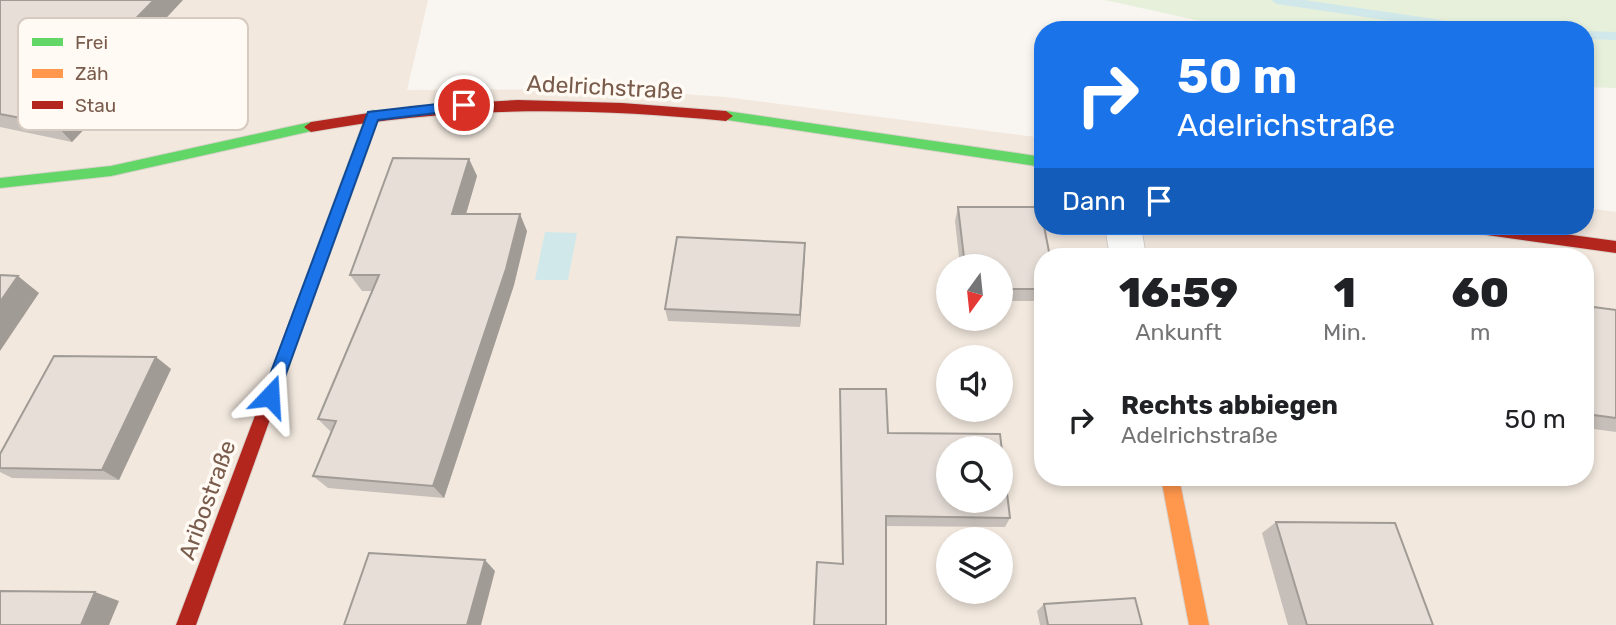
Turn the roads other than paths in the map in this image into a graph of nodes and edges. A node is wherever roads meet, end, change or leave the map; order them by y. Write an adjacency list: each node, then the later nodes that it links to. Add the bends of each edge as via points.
1 (373, 115): 2 (street, Adelrichstraße, via 464,105 601,106 752,120); 3 (street, Adelrichstraße, via 108,172); 7 (street, Aribostraße)
2 (1034, 161)
3 (0, 183)
4 (1530, 235): 5 (street)
5 (1616, 247)
6 (1172, 486): 8 (street)
7 (186, 625)
8 (1199, 625)

